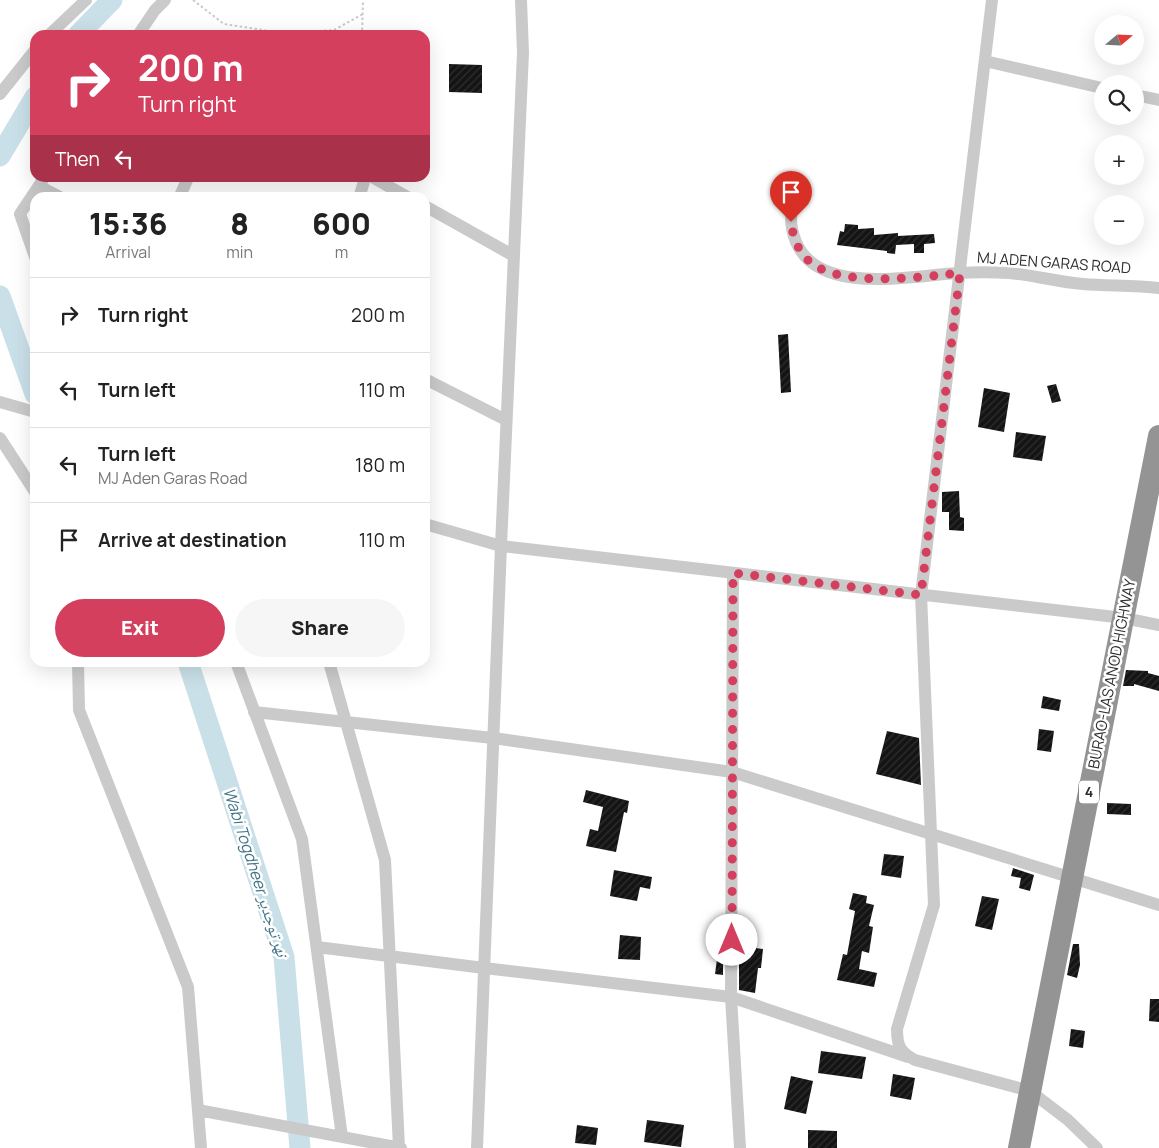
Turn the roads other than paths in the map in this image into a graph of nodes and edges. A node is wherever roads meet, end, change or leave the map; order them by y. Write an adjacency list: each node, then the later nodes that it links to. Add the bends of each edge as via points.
1 (86, 0): 5 (street)
2 (165, 0): 6 (street)
3 (521, 0): 21 (street, via 523,53)
4 (992, 0): 8 (street)
5 (54, 30)
6 (141, 30)
7 (30, 56): 10 (street)
8 (985, 61): 9 (street); 22 (street)
9 (1094, 86)
10 (0, 94)
11 (1144, 97): 12 (street)
12 (1159, 100)
13 (41, 182): 15 (street)
14 (381, 182): 16 (street)
15 (54, 192)
16 (398, 192)
17 (795, 198): 22 (street, MJ ADEN GARAS ROAD, via 791,222 793,234 809,262 819,268 844,276 872,278)
18 (30, 199): 20 (street, via 20,214)
19 (430, 209): 21 (street)
20 (30, 243)
21 (514, 256): 27 (street)
22 (960, 273): 23 (street, MJ ADEN GARAS ROAD, via 1009,273 1082,284); 34 (street)
23 (1159, 288)
24 (430, 382): 27 (street)
25 (4, 403): 26 (street)
26 (30, 411)
27 (506, 420): 32 (street)
28 (1159, 436): 35 (highway, BURAO-LAS ANOD HIGHWAY / 4)
29 (0, 438): 30 (street)
30 (30, 484)
31 (430, 525): 32 (street)
32 (501, 546): 33 (street); 42 (street)
33 (733, 573): 34 (street); 43 (street)
34 (921, 595): 35 (street); 44 (street)
35 (1124, 618): 36 (street); 45 (highway, BURAO-LAS ANOD HIGHWAY / 4)
36 (1159, 625)
37 (78, 667): 53 (street, via 79,710 188,987)
38 (238, 667): 40 (street)
39 (331, 667): 41 (street)
40 (254, 712): 41 (street); 47 (street, via 302,839)
41 (346, 722): 42 (street); 48 (street, via 385,860)
42 (493, 738): 43 (street); 49 (street)
43 (732, 772): 44 (street); 50 (street)
44 (931, 834): 45 (street); 51 (street, via 934,905 897,1029 899,1046)
45 (1072, 879): 46 (street); 52 (highway, BURAO-LAS ANOD HIGHWAY / 4)
46 (1159, 906)
47 (317, 947): 48 (street); 54 (street)
48 (390, 956): 49 (street); 56 (street)
49 (484, 968): 50 (street); 57 (street)
50 (731, 996): 51 (street); 58 (street)
51 (915, 1060): 52 (street)
52 (1030, 1092): 59 (highway, BURAO-LAS ANOD HIGHWAY / 4); 60 (street, via 1068,1120)
53 (198, 1110): 54 (street); 55 (street)
54 (342, 1137): 56 (street)
55 (201, 1148)
56 (400, 1148)
57 (477, 1148)
58 (740, 1148)
59 (1019, 1148)
60 (1097, 1148)

